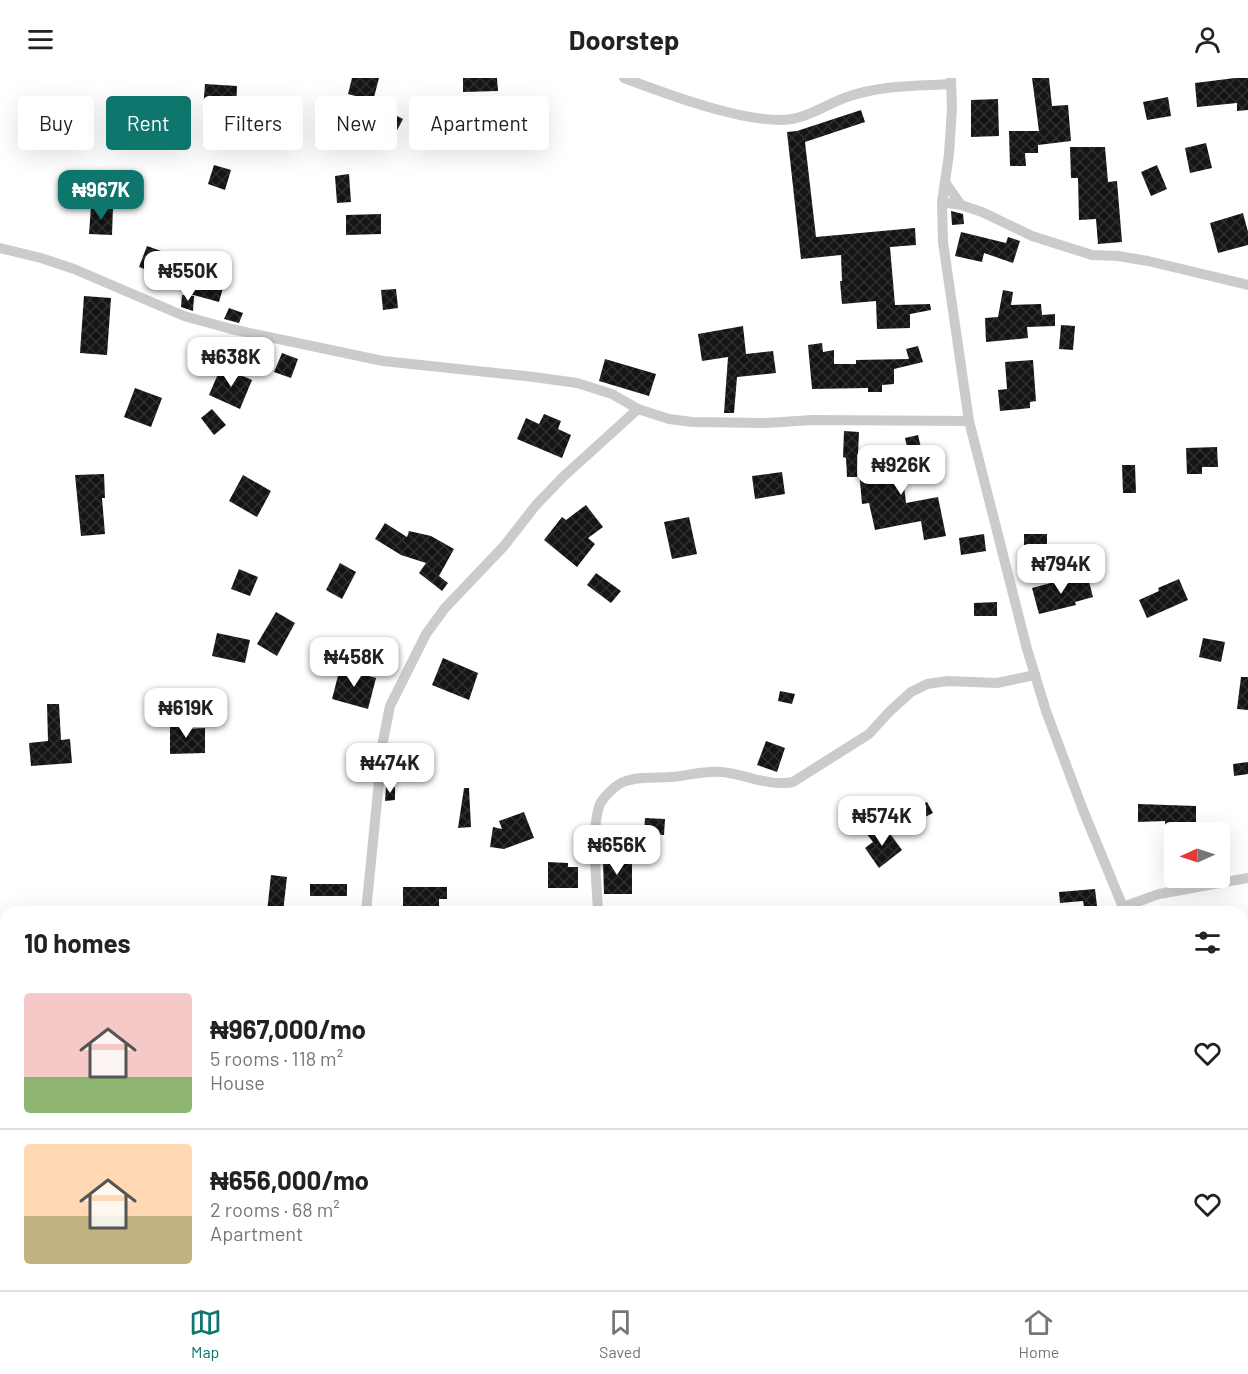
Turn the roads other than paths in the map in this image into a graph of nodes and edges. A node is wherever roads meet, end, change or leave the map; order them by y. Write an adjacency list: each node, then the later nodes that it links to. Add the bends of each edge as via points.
1 (624, 78): 2 (street, via 743,115 781,120 794,119 847,96 891,86)
2 (951, 81): 3 (street)
3 (945, 182): 4 (street); 5 (street)
4 (942, 202): 5 (street); 9 (street, via 943,242)
5 (961, 205): 7 (street, via 1032,236 1092,255 1148,261)
6 (0, 248): 8 (street, via 74,269 184,316 231,329 383,361 577,383 612,394)
7 (1248, 285)
8 (638, 409): 9 (street, via 692,422); 12 (street, via 536,505 426,634 390,706 382,741)
9 (969, 421): 10 (street)
10 (1035, 675): 13 (street, via 997,683 927,684 911,692 869,735 793,782 782,784 706,771 621,783 601,803 596,821); 14 (street)
11 (1248, 878): 15 (street, via 1159,894)
12 (367, 906)
13 (598, 906)
14 (1122, 906)
15 (1133, 906)

